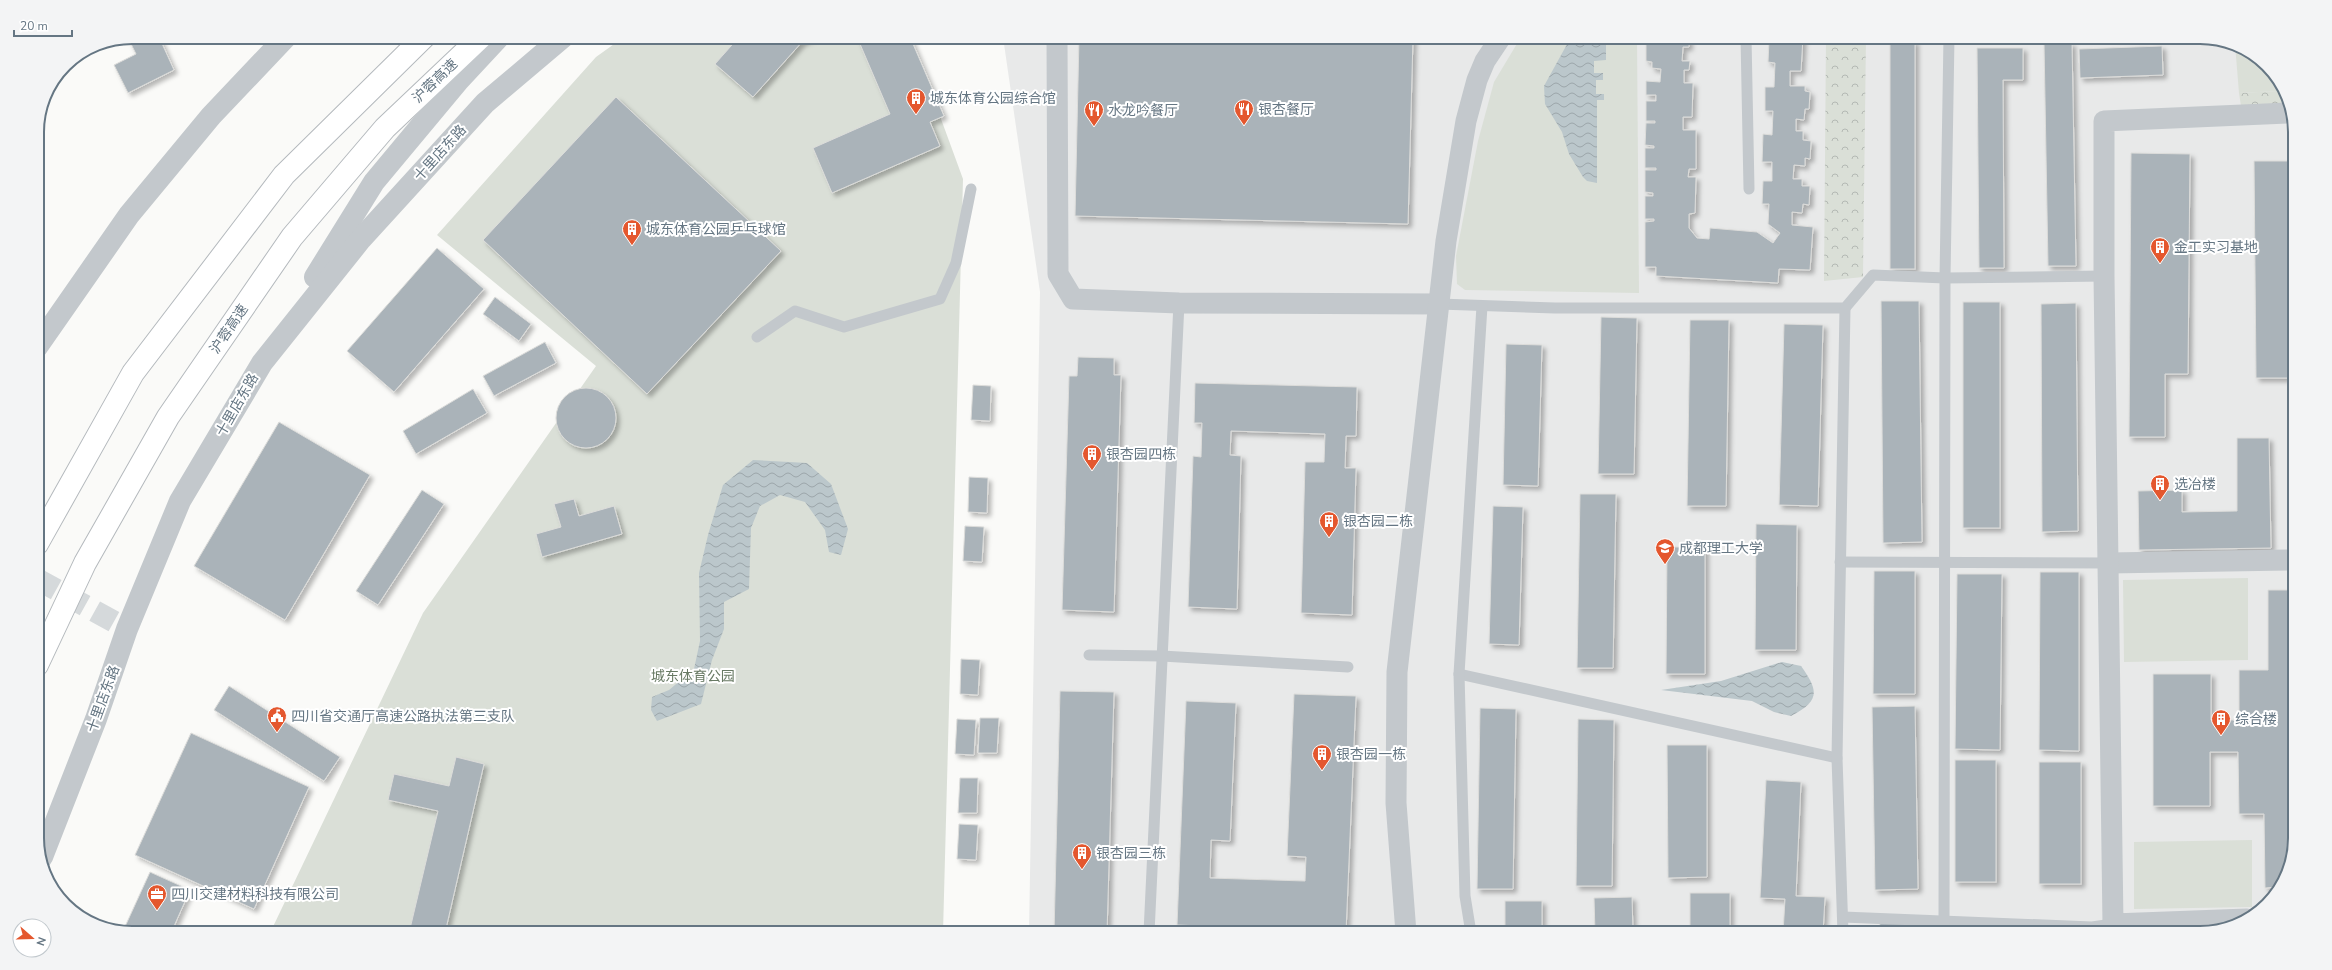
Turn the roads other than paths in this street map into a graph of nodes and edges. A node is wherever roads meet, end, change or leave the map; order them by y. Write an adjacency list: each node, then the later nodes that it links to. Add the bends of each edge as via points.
1 (279, 44): 19 (street, via 212,116 130,215)
2 (417, 44): 22 (highway, via 284,175 274,188 133,374)
3 (474, 44): 27 (highway, 沪蓉高速, via 385,128 292,237 168,417 85,563)
4 (492, 44): 21 (street, via 374,182)
5 (555, 44): 21 (street, 十里店东路, via 485,103 361,239)
6 (1057, 44): 15 (street, via 1058,274 1073,299)
7 (1497, 44): 16 (street, via 1482,68 1466,121 1446,241)
8 (1746, 44): 12 (lane)
9 (1949, 44): 14 (lane)
10 (2285, 112): 13 (street, via 2104,121)
11 (971, 189): 20 (lane, via 956,263 940,299 844,328 795,311)
12 (1749, 189)
13 (2104, 276): 14 (lane); 26 (street)
14 (1945, 278): 18 (lane, via 1873,275); 25 (lane)
15 (1179, 302): 16 (street); 29 (lane)
16 (1439, 304): 17 (lane); 41 (street, via 1397,672 1396,803)
17 (1482, 306): 18 (lane); 31 (lane)
18 (1845, 308): 24 (lane)
19 (44, 337)
20 (757, 337)
21 (262, 363): 32 (street, 十里店东路, via 180,501 127,629)
22 (44, 532)
23 (2288, 560): 26 (street)
24 (1840, 562): 25 (lane); 33 (lane)
25 (1945, 563): 26 (lane); 38 (lane)
26 (2109, 563): 39 (street)
27 (44, 650)
28 (1089, 655): 29 (lane)
29 (1162, 656): 30 (lane); 40 (lane)
30 (1348, 667)
31 (1459, 674): 33 (lane); 42 (lane, via 1465,896)
32 (96, 719): 34 (street); 35 (street, 十里店东路)
33 (1837, 758): 36 (lane)
34 (44, 818)
35 (45, 849)
36 (1842, 917): 38 (lane); 43 (lane)
37 (2232, 920): 39 (street)
38 (1944, 922): 44 (lane)
39 (2113, 924): 45 (lane)
40 (1149, 926)
41 (1405, 926)
42 (1470, 926)
43 (1843, 926)
44 (2078, 926)
45 (2099, 926)

